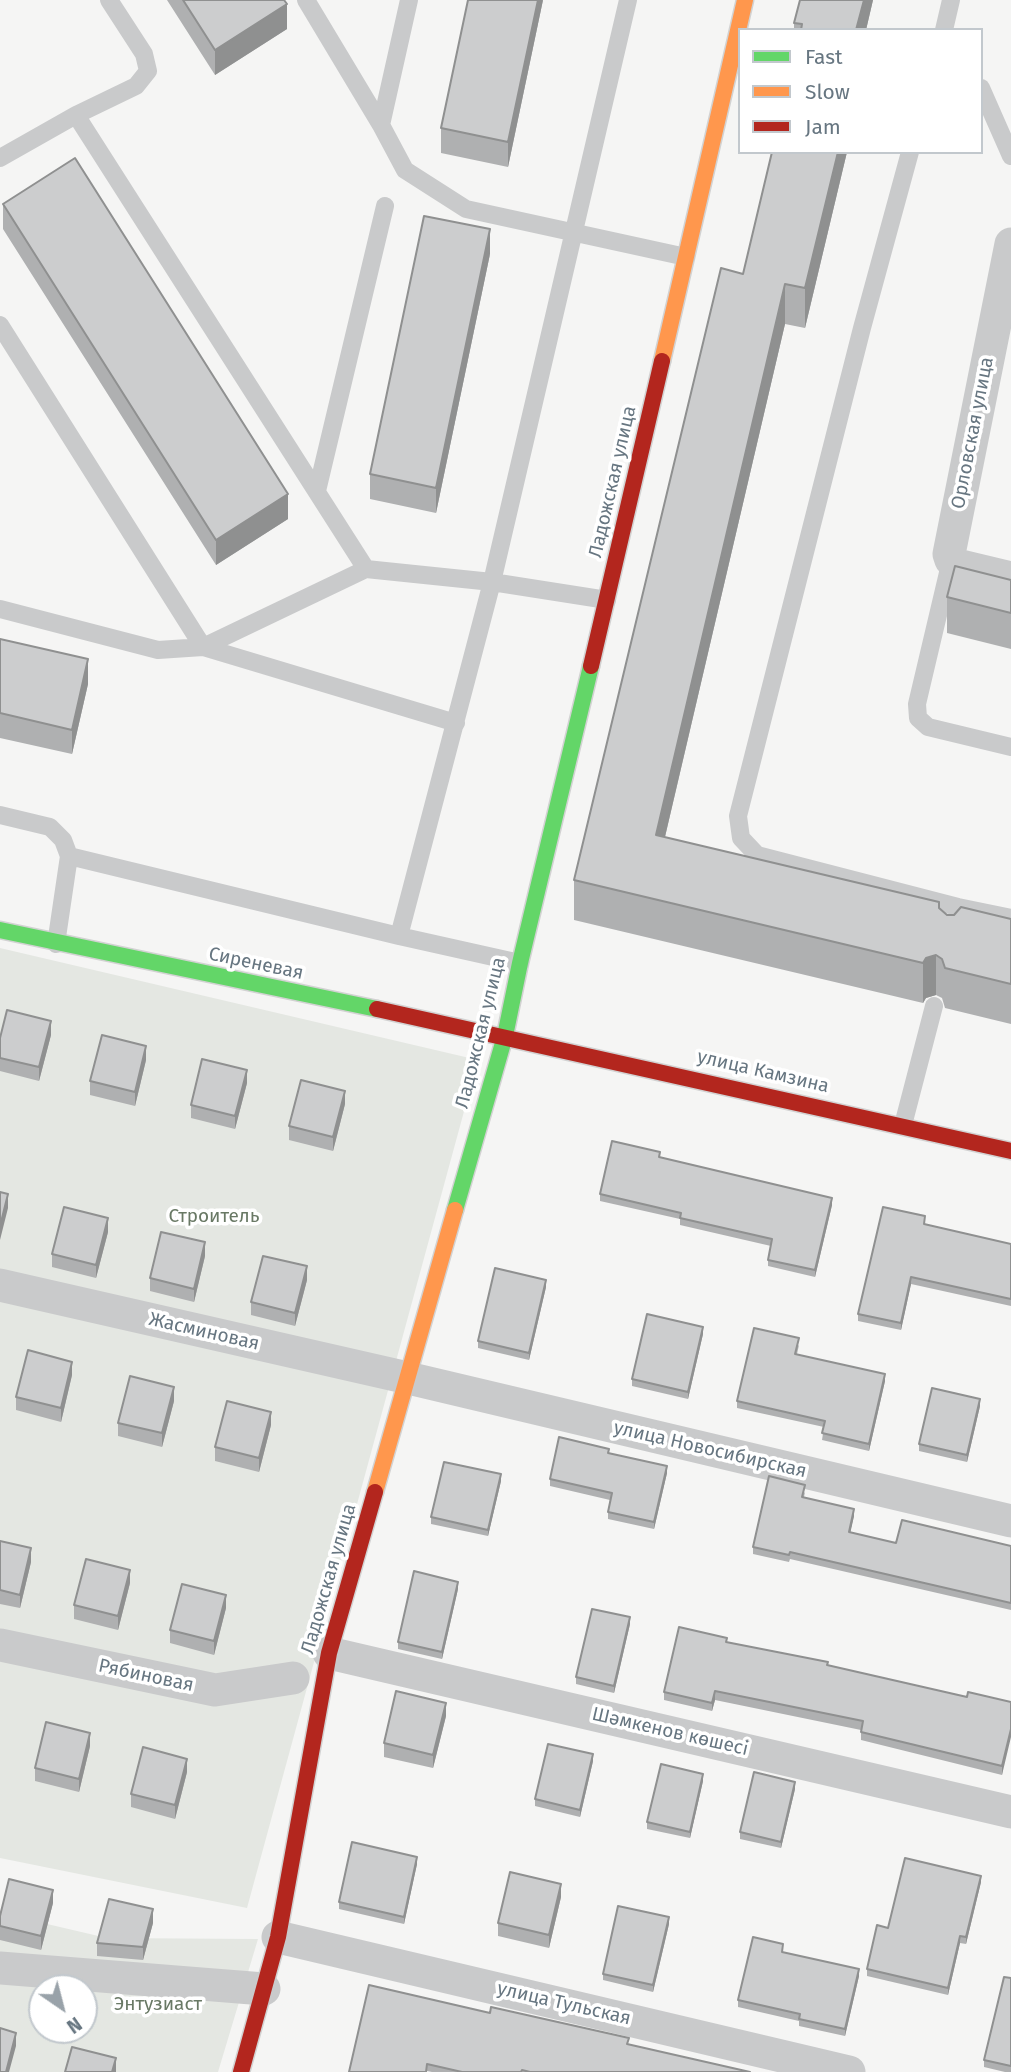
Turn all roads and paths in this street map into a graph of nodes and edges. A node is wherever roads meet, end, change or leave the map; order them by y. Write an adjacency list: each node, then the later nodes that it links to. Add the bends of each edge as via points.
1 (109, 0): 9 (lane, via 144,54 148,71 136,86)
2 (306, 0): 10 (lane)
3 (409, 0): 10 (lane)
4 (628, 0): 15 (lane)
5 (745, 0): 6 (street, Ладожская улица)
6 (739, 28)
7 (738, 30): 17 (street, Ладожская улица)
8 (983, 93): 12 (lane)
9 (76, 115): 13 (lane); 19 (lane)
10 (381, 125): 15 (lane, via 405,170 466,209)
11 (909, 154): 31 (lane, via 738,816 741,838 757,855 957,913)
12 (1011, 156)
13 (0, 158)
14 (385, 206): 19 (lane)
15 (574, 233): 17 (lane); 23 (lane)
16 (1011, 244): 20 (street, Орловская улица)
17 (686, 257): 24 (street, Ладожская улица)
18 (0, 325): 26 (lane)
19 (317, 491): 21 (lane)
20 (951, 560): 22 (street); 28 (lane, via 917,704 918,718 928,727)
21 (366, 569): 23 (lane); 26 (lane)
22 (1011, 578)
23 (492, 582): 24 (lane); 27 (lane)
24 (607, 600): 35 (street, Ладожская улица)
25 (0, 609): 26 (lane, via 158,650)
26 (204, 647): 27 (lane)
27 (456, 723): 33 (lane)
28 (1011, 747)
29 (0, 815): 30 (lane, via 50,827)
30 (69, 856): 33 (lane); 34 (lane)
31 (1011, 918)
32 (0, 930): 34 (street, Сиреневая)
33 (399, 936): 35 (lane)
34 (56, 944): 37 (street, Сиреневая)
35 (520, 963): 37 (street, Ладожская улица)
36 (934, 1006): 38 (lane)
37 (505, 1036): 38 (street, улица Камзина); 41 (street, Ладожская улица)
38 (903, 1125): 39 (street, улица Камзина)
39 (1011, 1151)
40 (0, 1285): 41 (street, Жасминовая)
41 (408, 1378): 42 (street, улица Новосибирская); 44 (street, Ладожская улица)
42 (1011, 1521)
43 (0, 1645): 45 (street, Рябиновая, via 215,1690)
44 (329, 1653): 46 (street, Шәмкенов көшесі); 47 (street, Ладожская улица)
45 (293, 1678)
46 (1011, 1812)
47 (278, 1937): 49 (street, Ладожская улица); 51 (street, улица Тульская)
48 (0, 1968): 49 (street)
49 (264, 1989): 50 (street, Ладожская улица)
50 (242, 2072)
51 (849, 2072)

